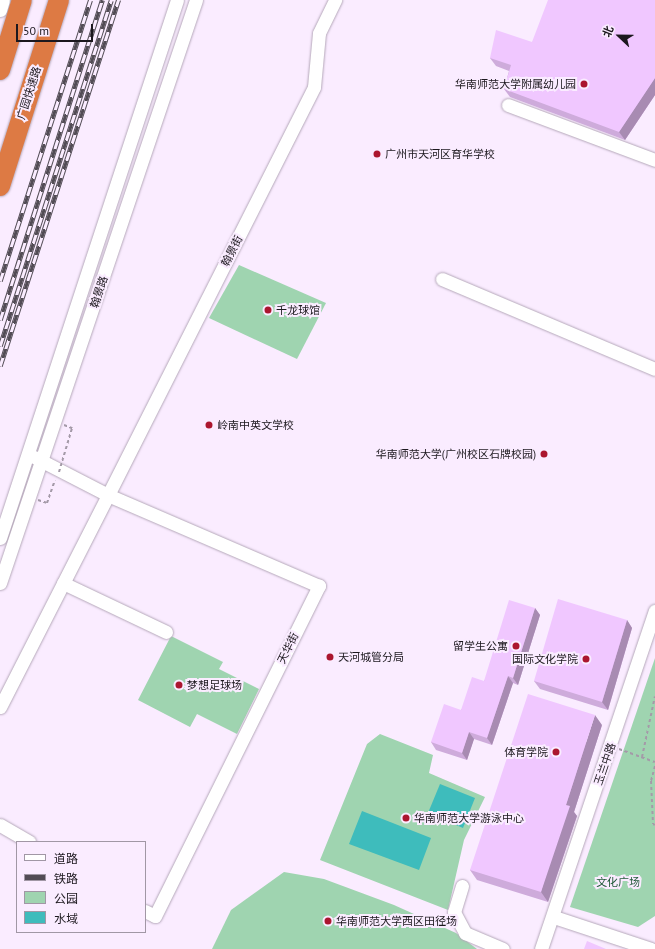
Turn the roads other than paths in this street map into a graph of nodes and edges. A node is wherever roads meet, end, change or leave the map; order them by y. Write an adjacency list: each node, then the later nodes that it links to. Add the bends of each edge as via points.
1 (3, 0): 7 (street)
2 (22, 0): 8 (highway)
3 (59, 0): 11 (highway, 广园快速路)
4 (177, 0): 14 (street, 翰景路)
5 (196, 0): 15 (street, 翰景路)
6 (335, 0): 16 (street, 翰景街, via 320,33 314,87)
7 (0, 10)
8 (0, 70)
9 (508, 104): 10 (street)
10 (655, 160)
11 (0, 186)
12 (442, 279): 13 (street)
13 (655, 369)
14 (29, 455): 15 (street, 天华街); 17 (street, 翰景路)
15 (42, 461): 16 (street, 天华街); 18 (street, 翰景路)
16 (108, 495): 19 (street); 26 (street, 天华街, via 319,586)
17 (0, 538)
18 (0, 583)
19 (63, 583): 21 (street); 22 (street)
20 (655, 611): 27 (street, 玉兰中路)
21 (166, 632)
22 (0, 707)
23 (0, 825): 24 (street)
24 (27, 841)
25 (462, 886): 28 (street, via 454,912 465,933)
26 (150, 914)
27 (554, 917): 29 (street, 玉兰中路); 30 (street)
28 (503, 949)
29 (541, 949)
30 (649, 949)

